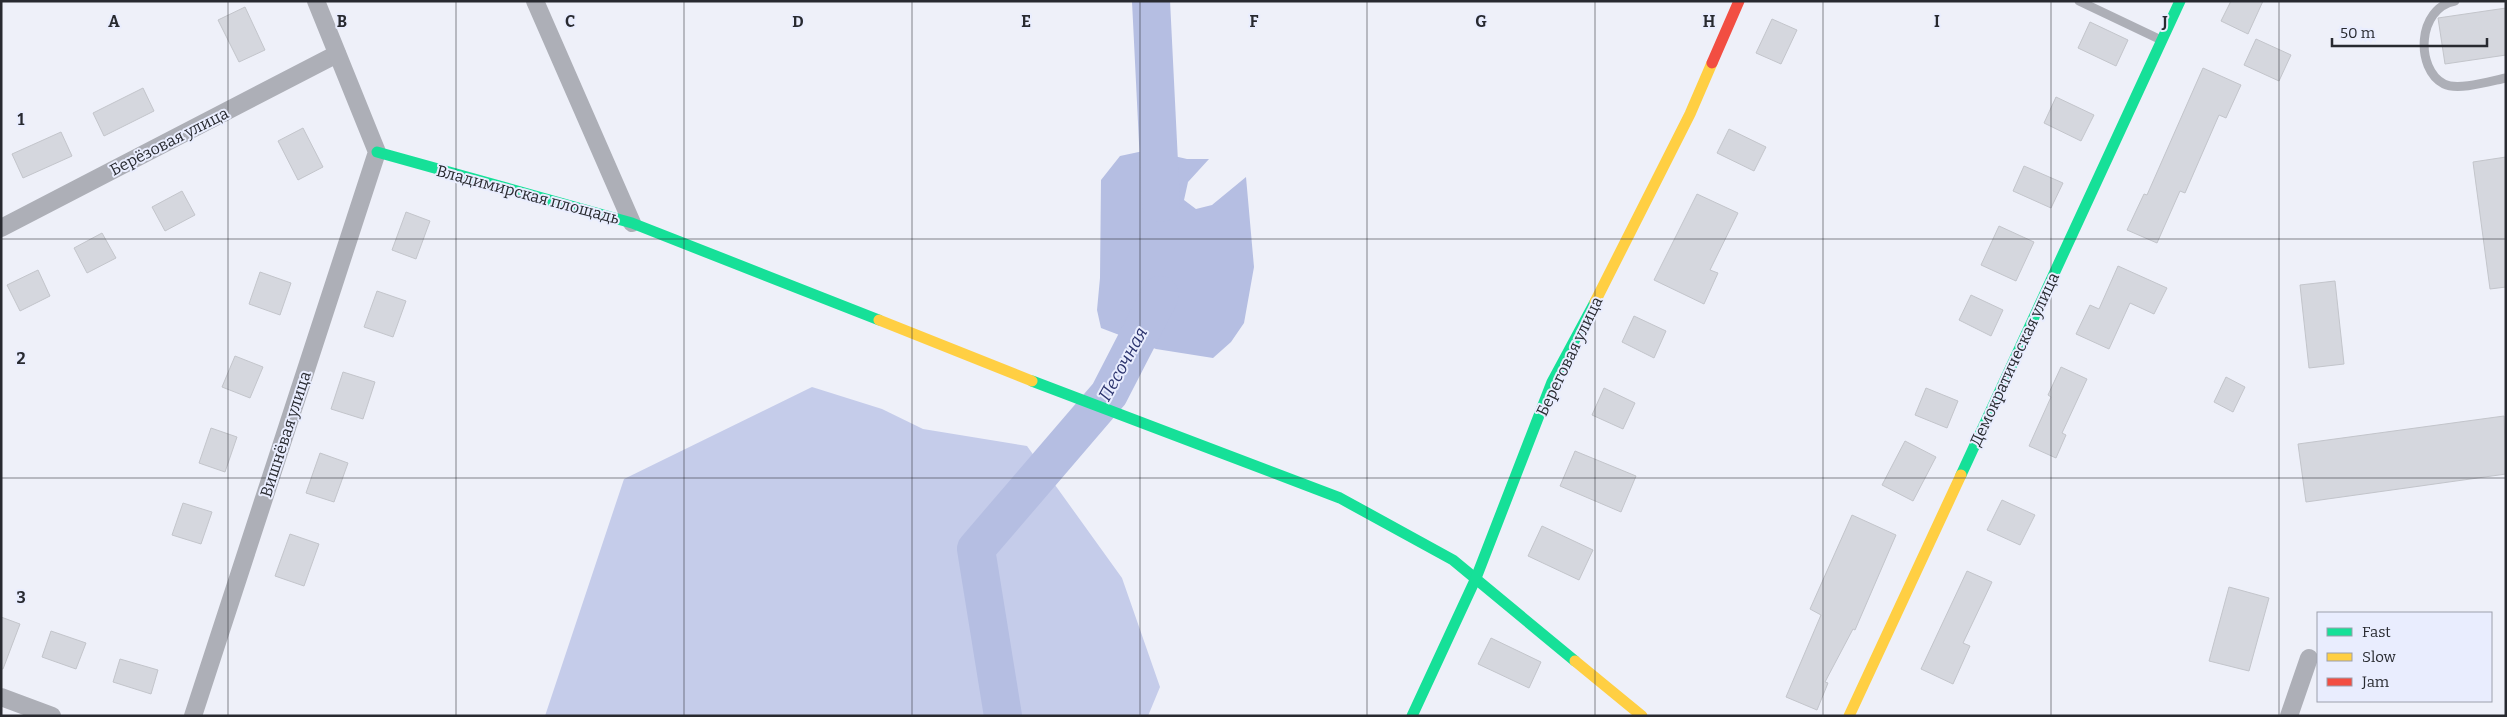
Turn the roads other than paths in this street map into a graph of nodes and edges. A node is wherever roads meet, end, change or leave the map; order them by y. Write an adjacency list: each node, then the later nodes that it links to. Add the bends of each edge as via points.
1 (316, 1): 8 (street)
2 (535, 1): 11 (street, Владимирская площадь)
3 (1739, 1): 13 (street, Береговая улица, via 1690,114 1552,382)
4 (2079, 1): 7 (lane)
5 (2180, 1): 7 (street, Демократическая улица)
6 (2455, 1): 9 (lane, via 2444,3 2431,16 2425,31 2426,57 2433,74 2445,84 2464,86)
7 (2162, 40): 20 (street, Демократическая улица)
8 (337, 54): 10 (street); 12 (street, Берёзовая улица)
9 (2506, 78)
10 (377, 152): 11 (street, Владимирская площадь); 17 (street, Вишнёвая улица)
11 (632, 223): 13 (street, via 1142,424 1340,498 1453,560)
12 (1, 228)
13 (1476, 578): 18 (street, Береговая улица); 19 (street)
14 (2309, 658): 21 (street)
15 (1, 697): 16 (street)
16 (52, 716)
17 (193, 716)
18 (1412, 716)
19 (1642, 716)
20 (1848, 716)
21 (2289, 716)

